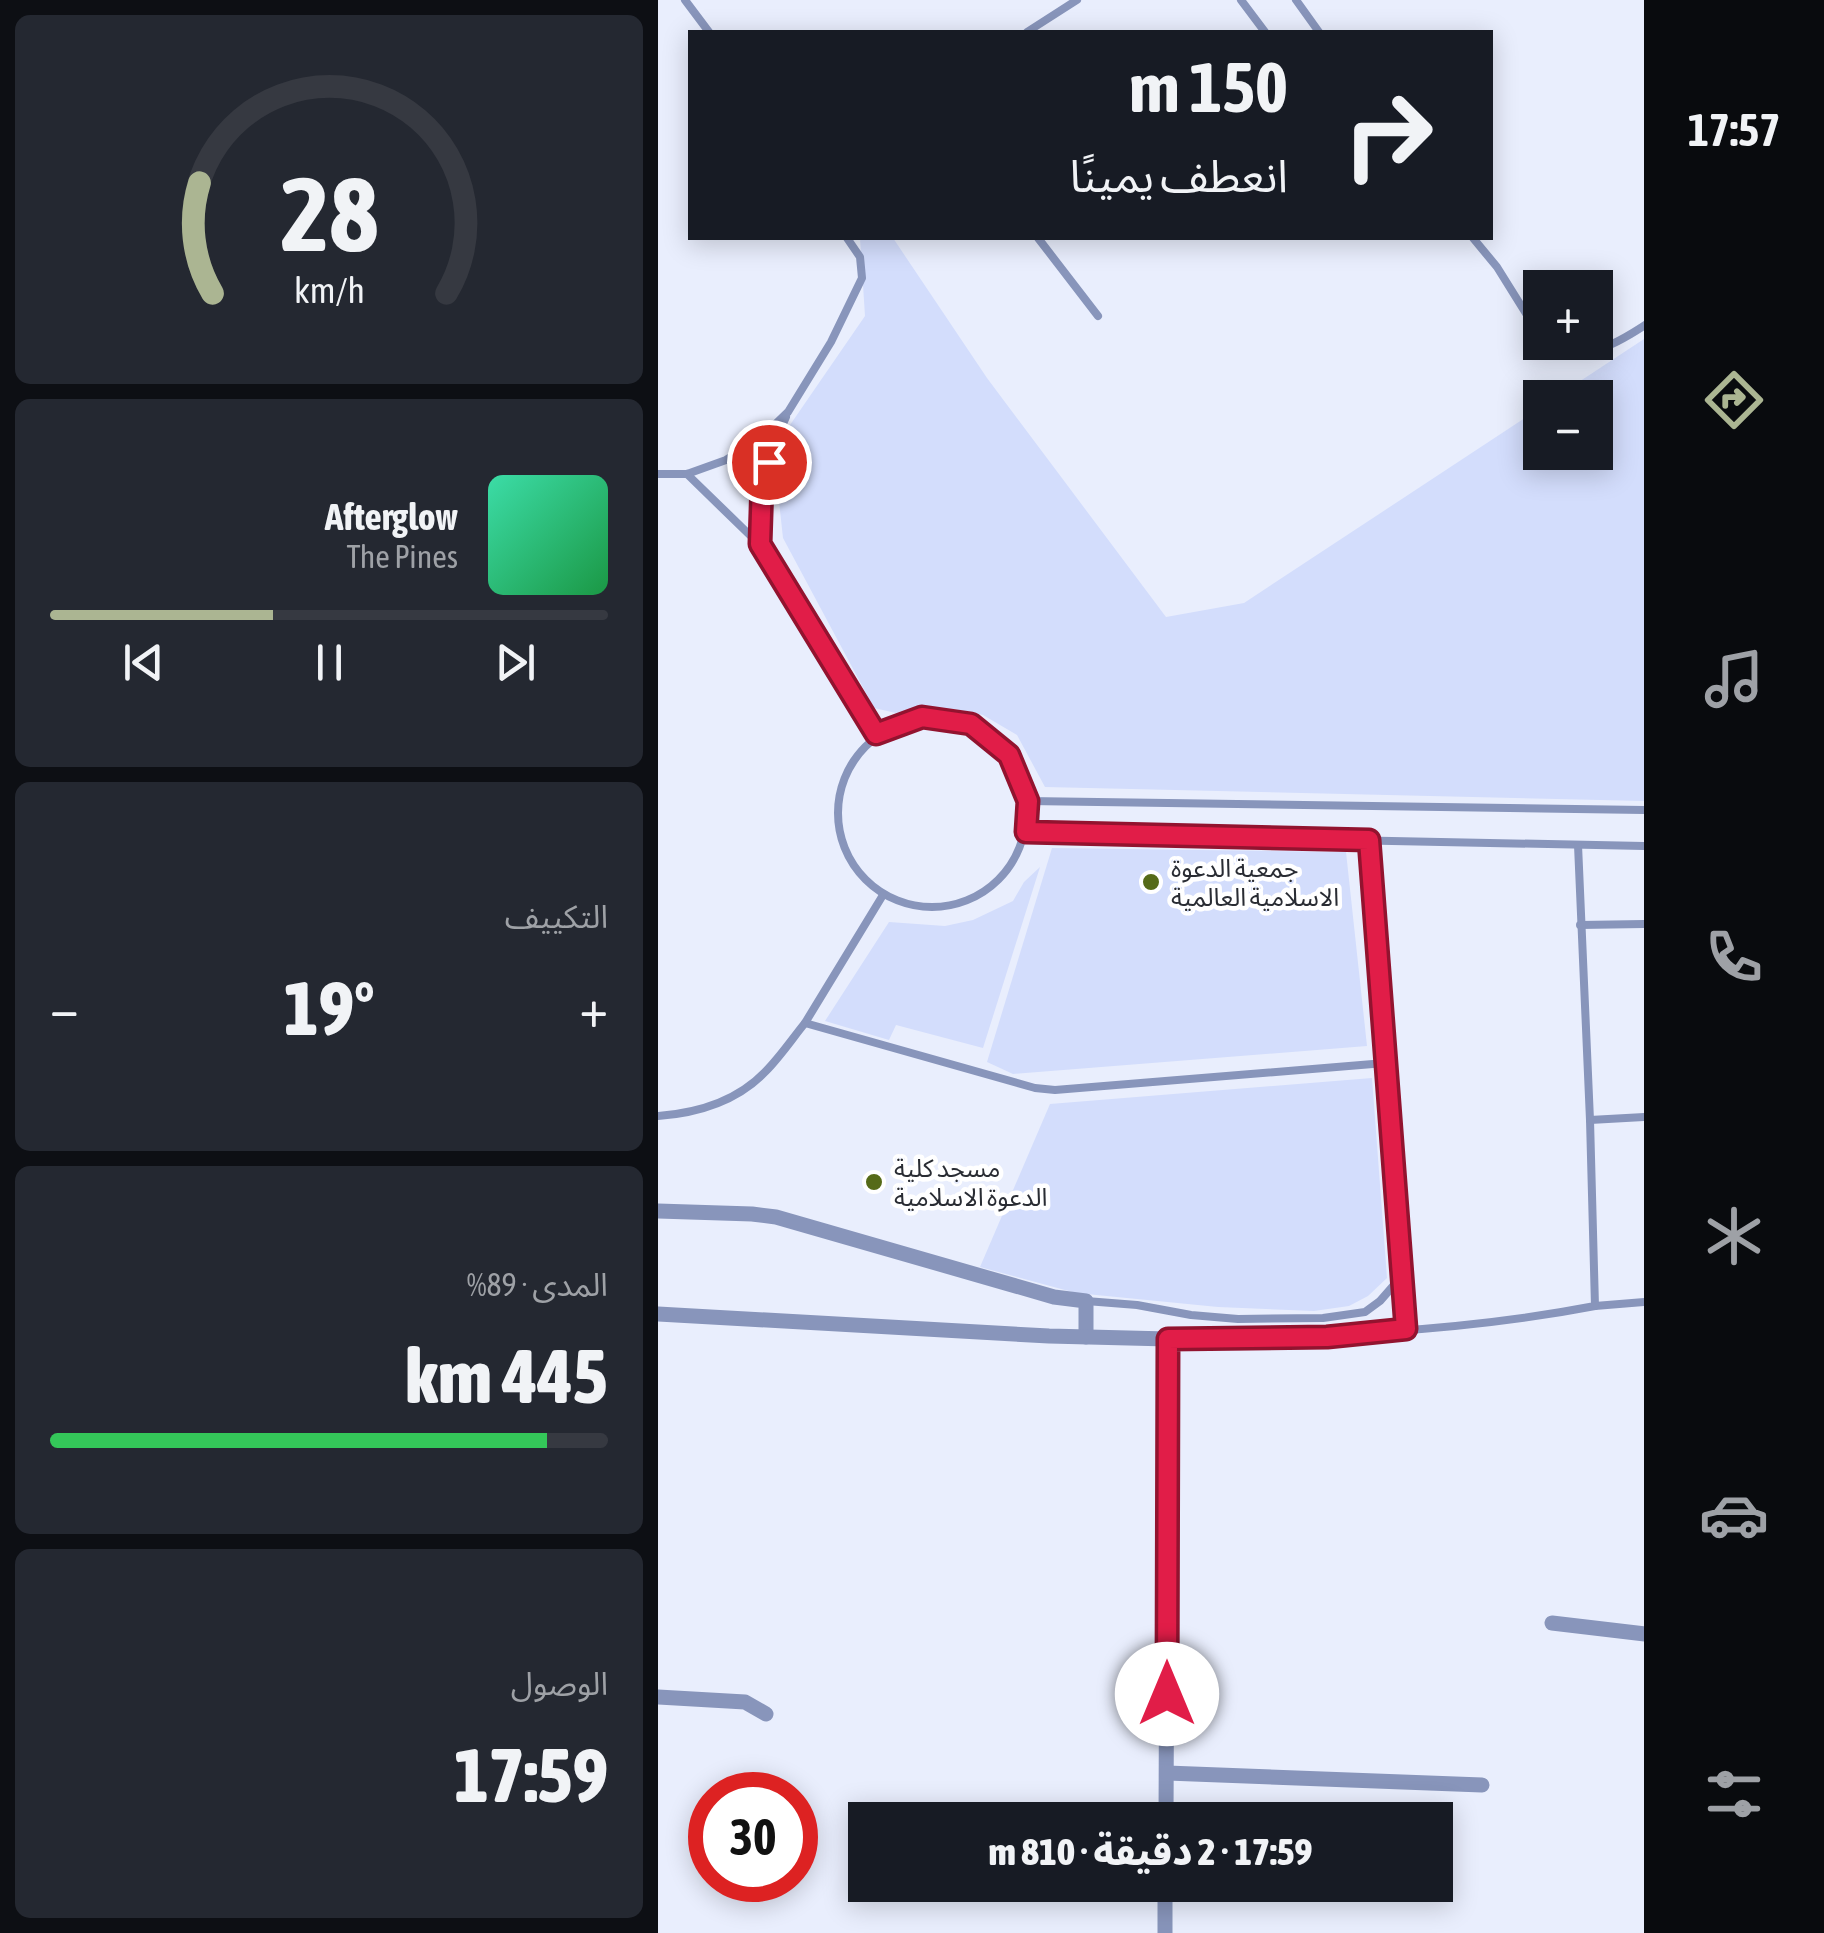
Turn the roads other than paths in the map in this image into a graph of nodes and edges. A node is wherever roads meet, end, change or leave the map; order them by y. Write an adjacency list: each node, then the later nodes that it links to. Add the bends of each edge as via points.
1 (685, 0): 5 (lane)
2 (1077, 0): 6 (lane)
3 (1240, 0): 7 (lane)
4 (1296, 0): 8 (lane)
5 (708, 30)
6 (1029, 30)
7 (1262, 30)
8 (1318, 30)
9 (848, 240): 16 (lane, via 860,257 862,278)
10 (1040, 240): 13 (lane)
11 (1475, 240): 12 (lane)
12 (1523, 309)
13 (1098, 316)
14 (1644, 325): 15 (lane)
15 (1613, 343)
16 (788, 412): 18 (lane, via 726,460); 19 (lane, via 762,482)
17 (658, 474): 18 (lane)
18 (687, 474): 19 (lane)
19 (760, 544): 20 (lane)
20 (876, 734): 21 (lane, via 922,717 971,724 1009,755); 27 (lane, via 846,770 836,817 850,862)
21 (1028, 801): 22 (lane); 23 (lane)
22 (1644, 810)
23 (1026, 832): 24 (lane); 27 (lane, via 1008,873 971,901 926,909)
24 (1369, 840): 25 (lane); 31 (lane)
25 (1578, 844): 26 (lane); 29 (lane)
26 (1644, 846)
27 (883, 896): 30 (lane)
28 (1644, 924): 29 (lane)
29 (1580, 925): 34 (lane)
30 (806, 1023): 31 (lane, via 1055,1090); 32 (lane, via 764,1074 731,1097 697,1112)
31 (1385, 1062): 36 (lane)
32 (658, 1116)
33 (1644, 1117): 34 (lane)
34 (1590, 1120): 39 (lane)
35 (658, 1211): 37 (street, via 776,1217)
36 (1401, 1277): 37 (lane, via 1365,1312 1323,1318 1238,1319); 41 (lane)
37 (1086, 1301): 42 (street)
38 (1644, 1302): 39 (lane)
39 (1595, 1306): 41 (lane)
40 (658, 1314): 42 (street)
41 (1406, 1329): 43 (lane)
42 (1086, 1336): 43 (street)
43 (1168, 1339): 48 (street)
44 (1552, 1623): 45 (street)
45 (1644, 1634)
46 (658, 1697): 47 (street, via 745,1702)
47 (766, 1714)
48 (1167, 1773): 49 (street); 50 (street)
49 (1482, 1785)
50 (1166, 1802)
51 (1165, 1902): 52 (street)
52 (1164, 1933)

